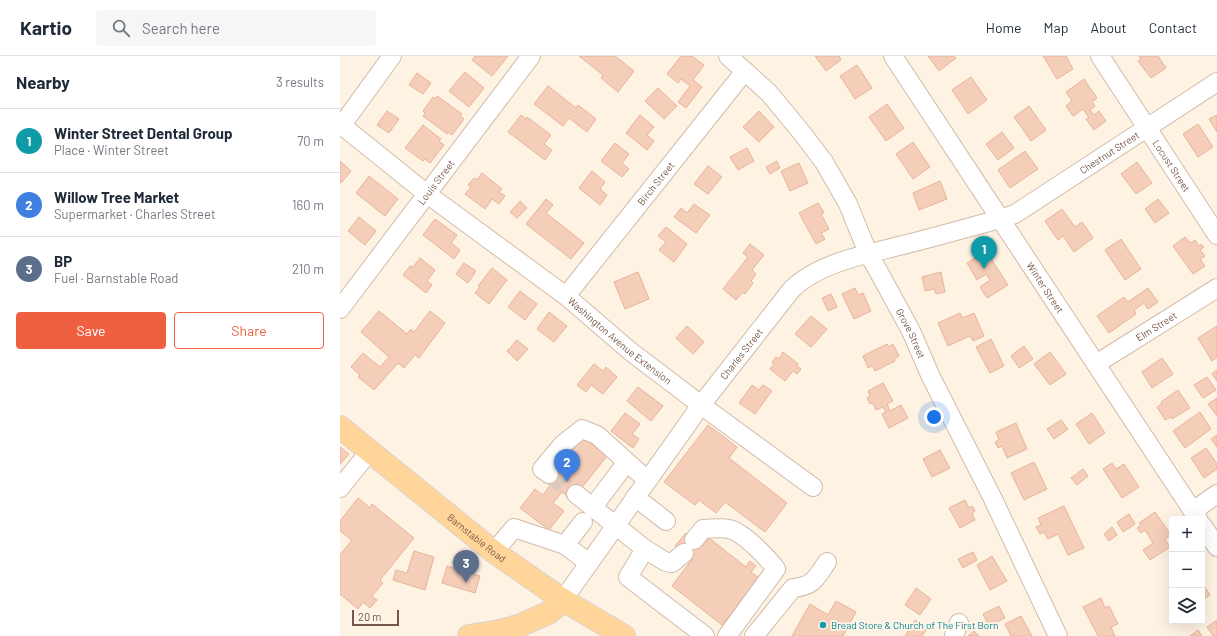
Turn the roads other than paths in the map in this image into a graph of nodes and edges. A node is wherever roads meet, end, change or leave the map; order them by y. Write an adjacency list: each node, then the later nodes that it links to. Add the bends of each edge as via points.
1 (392, 56): 8 (street)
2 (531, 56): 10 (street, Louis Street)
3 (728, 56): 6 (street, Grove Street)
4 (893, 56): 11 (street, Winter Street)
5 (1100, 56): 9 (street, Locust Street)
6 (745, 71): 13 (street, Grove Street, via 783,110 824,162 848,204); 15 (street, Birch Street)
7 (1217, 82): 9 (street, Chestnut Street)
8 (341, 124): 10 (street, Washington Avenue Extension)
9 (1147, 129): 11 (street, Chestnut Street, via 1015,214); 12 (street, Locust Street)
10 (427, 194): 15 (street, Washington Avenue Extension); 16 (street, Louis Street)
11 (1000, 219): 13 (street, Charles Street); 17 (street, Winter Street)
12 (1217, 236)
13 (868, 253): 18 (street, Charles Street, via 799,281); 49 (street, Grove Street, via 910,331)
14 (1217, 288): 17 (street, Elm Street)
15 (566, 296): 18 (street, Washington Avenue Extension, via 630,351)
16 (340, 309)
17 (1096, 364): 30 (street, Winter Street)
18 (701, 405): 23 (street, Charles Street); 24 (street, Washington Avenue Extension)
19 (340, 427): 20 (main road, Barnstable Road)
20 (369, 452): 25 (street); 39 (main road, Barnstable Road)
21 (627, 462): 22 (street, via 596,435 582,429 563,444 542,469); 23 (street); 29 (street)
22 (549, 474)
23 (647, 480): 28 (street, Charles Street)
24 (813, 487)
25 (340, 488)
26 (576, 494): 29 (street)
27 (1217, 494): 31 (street)
28 (635, 497): 32 (street); 34 (street, Charles Street)
29 (593, 507): 34 (street)
30 (1197, 516)
31 (1200, 516)
32 (666, 521)
33 (583, 522): 36 (street)
34 (616, 524): 38 (street); 41 (street, Charles Street)
35 (1205, 529): 37 (street, Winter Street)
36 (565, 545): 39 (street, via 514,528); 41 (street)
37 (1217, 547)
38 (645, 549): 46 (street, via 628,577); 47 (street, via 672,563 704,529 729,529 743,536 769,560 776,569)
39 (494, 552): 42 (main road, Barnstable Road)
40 (827, 562): 48 (street, via 814,582 794,588)
41 (589, 563): 42 (street, Charles Street)
42 (563, 600): 43 (main road); 44 (main road, Barnstable Road)
43 (524, 630): 45 (main road)
44 (620, 635)
45 (469, 636)
46 (705, 636)
47 (727, 636)
48 (754, 636)
49 (1058, 636)

